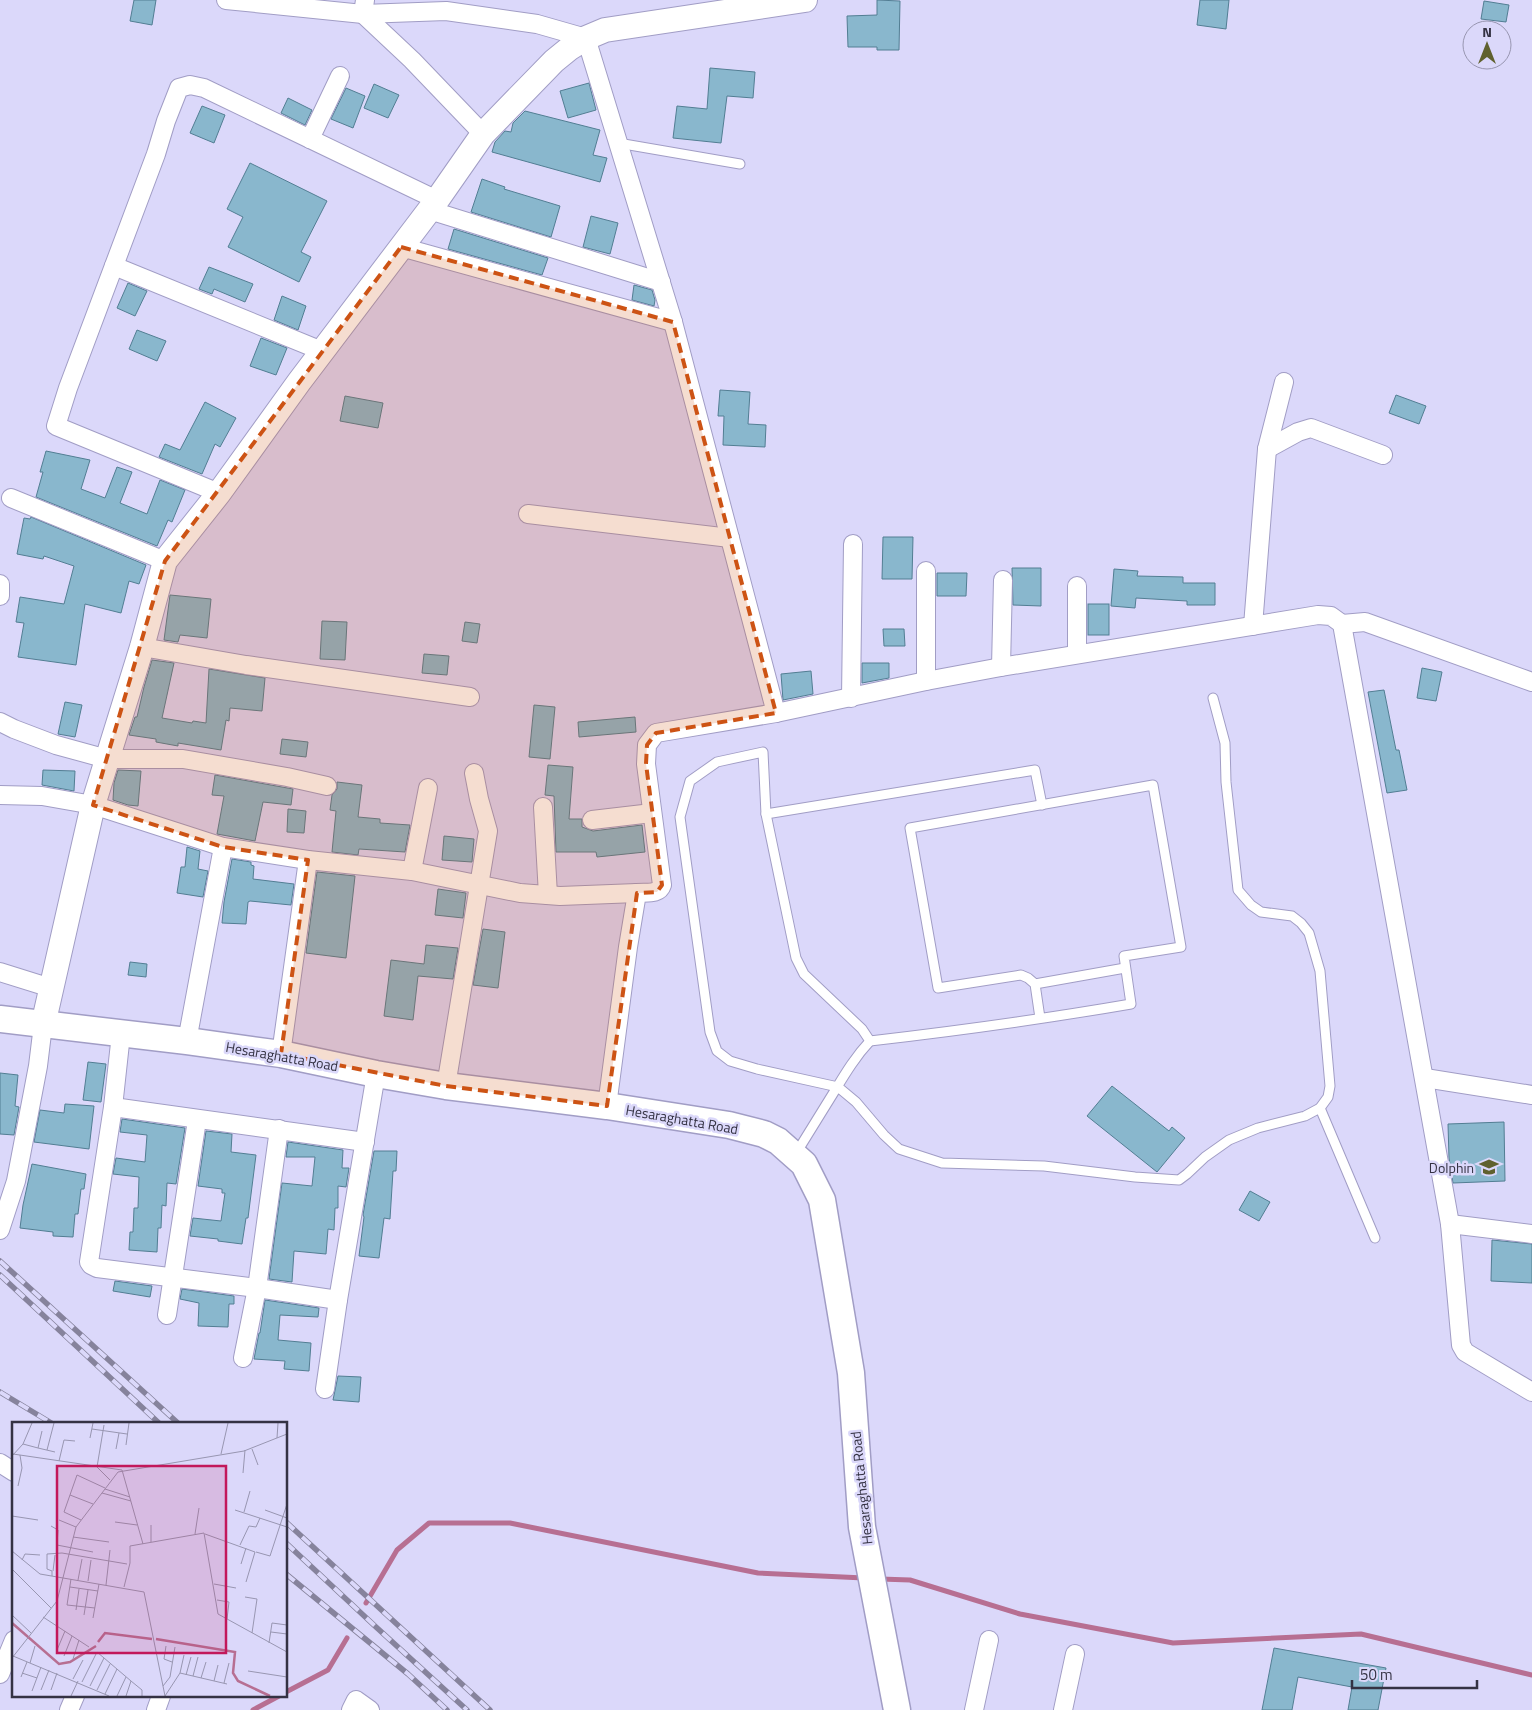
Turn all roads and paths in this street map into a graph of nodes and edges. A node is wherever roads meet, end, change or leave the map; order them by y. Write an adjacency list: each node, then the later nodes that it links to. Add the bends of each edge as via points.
1 (226, 0): 3 (street)
2 (805, 0): 4 (street, via 606,30)
3 (364, 7): 4 (street, via 446,11 537,24); 6 (street)
4 (586, 38): 6 (street, via 554,61); 8 (street)
5 (340, 76): 7 (street)
6 (483, 134): 10 (street)
7 (310, 139): 10 (street); 12 (street, via 204,88 190,85 179,88)
8 (618, 143): 9 (lane); 13 (street)
9 (740, 164)
10 (433, 205): 11 (street); 13 (street)
11 (401, 247): 14 (street); 15 (street)
12 (114, 266): 15 (street); 19 (street, via 56,426)
13 (661, 282): 14 (street)
14 (673, 322): 22 (street)
15 (322, 351): 19 (street)
16 (1284, 382): 17 (street)
17 (1268, 449): 18 (street, via 1312,428); 31 (street)
18 (1383, 455)
19 (218, 493): 24 (street)
20 (11, 498): 24 (street)
21 (528, 514): 22 (street)
22 (730, 538): 40 (street)
23 (852, 544): 38 (street)
24 (165, 561): 32 (street)
25 (926, 571): 35 (street)
26 (1003, 580): 34 (street)
27 (0, 584): 29 (street)
28 (1077, 586): 33 (street)
29 (0, 596)
30 (1342, 624): 31 (street, via 1331,616 1318,615); 36 (street, via 1365,622); 71 (street)
31 (1253, 626): 33 (street)
32 (142, 648): 37 (street); 42 (street)
33 (1077, 654): 34 (street)
34 (1000, 667): 35 (street)
35 (926, 681): 38 (street)
36 (1532, 682)
37 (470, 697)
38 (851, 698): 40 (street)
39 (1213, 698): 77 (lane, via 1225,743 1238,890 1261,912 1292,916 1301,922 1309,933 1320,971 1330,1086 1328,1097)
40 (776, 713): 50 (street, via 656,733 647,745 646,764)
41 (0, 722): 42 (street, via 56,745)
42 (107, 758): 44 (street, via 183,759 288,776); 47 (street)
43 (474, 773): 56 (street, via 488,831)
44 (327, 786)
45 (428, 788): 55 (street)
46 (0, 795): 47 (street, via 42,796)
47 (93, 805): 53 (street); 62 (street)
48 (1042, 805): 51 (lane, via 1035,770); 59 (lane, via 1153,785 1181,947 1124,956); 61 (lane, via 910,828 938,988 1021,976)
49 (543, 807): 58 (street)
50 (652, 813): 52 (street); 57 (street, via 662,885 657,892)
51 (766, 814): 68 (lane, via 796,958 804,974 862,1029); 73 (lane, via 763,752 717,762 690,781 680,817 710,1032 717,1051 730,1060)
52 (592, 820)
53 (223, 847): 54 (street); 67 (street)
54 (308, 860): 55 (street); 69 (street)
55 (412, 871): 56 (street)
56 (479, 885): 58 (street); 72 (street)
57 (638, 893): 58 (street); 75 (street)
58 (548, 895)
59 (1126, 968): 61 (lane); 63 (lane, via 1131,1004)
60 (0, 972): 62 (street)
61 (1035, 984): 63 (lane)
62 (51, 988): 65 (street)
63 (1040, 1018): 68 (lane)
64 (0, 1019): 65 (main road, Hesaraghatta Road)
65 (42, 1025): 66 (main road, Hesaraghatta Road); 83 (street, via 38,1066 16,1181)
66 (121, 1034): 67 (main road, Hesaraghatta Road); 76 (street)
67 (187, 1040): 69 (main road, Hesaraghatta Road)
68 (870, 1041): 73 (lane)
69 (281, 1054): 70 (main road, Hesaraghatta Road)
70 (376, 1074): 72 (main road, Hesaraghatta Road); 80 (street)
71 (1425, 1078): 74 (street); 82 (street)
72 (446, 1086): 75 (main road, Hesaraghatta Road)
73 (838, 1086): 77 (lane, via 899,1149 942,1163 1044,1166 1179,1180 1229,1140 1258,1128 1305,1116); 81 (lane)
74 (1532, 1095)
75 (606, 1106): 81 (main road, Hesaraghatta Road, via 729,1125 764,1134)
76 (113, 1107): 78 (street); 86 (street, via 89,1262 97,1268)
77 (1320, 1108): 85 (lane)
78 (197, 1120): 79 (street); 86 (street)
79 (278, 1130): 80 (street); 87 (street)
80 (365, 1142): 88 (street)
81 (795, 1155): 105 (main road, Hesaraghatta Road, via 804,1164 822,1200 851,1373 862,1527)
82 (1450, 1224): 84 (street); 92 (street, via 1461,1345 1465,1352)
83 (0, 1230)
84 (1532, 1234)
85 (1375, 1238)
86 (172, 1277): 87 (street); 89 (street)
87 (257, 1288): 88 (street); 90 (street)
88 (338, 1300): 91 (street)
89 (167, 1315)
90 (244, 1358)
91 (325, 1389)
92 (1532, 1392)
93 (0, 1463): 94 (street)
94 (12, 1471)
95 (989, 1640): 106 (street)
96 (12, 1645): 98 (street)
97 (1075, 1654): 107 (street)
98 (0, 1674)
99 (74, 1698): 101 (street)
100 (160, 1698): 102 (street)
101 (69, 1710)
102 (156, 1710)
103 (351, 1710): 104 (street, via 356,1700)
104 (370, 1710)
105 (898, 1710)
106 (974, 1710)
107 (1063, 1710)

